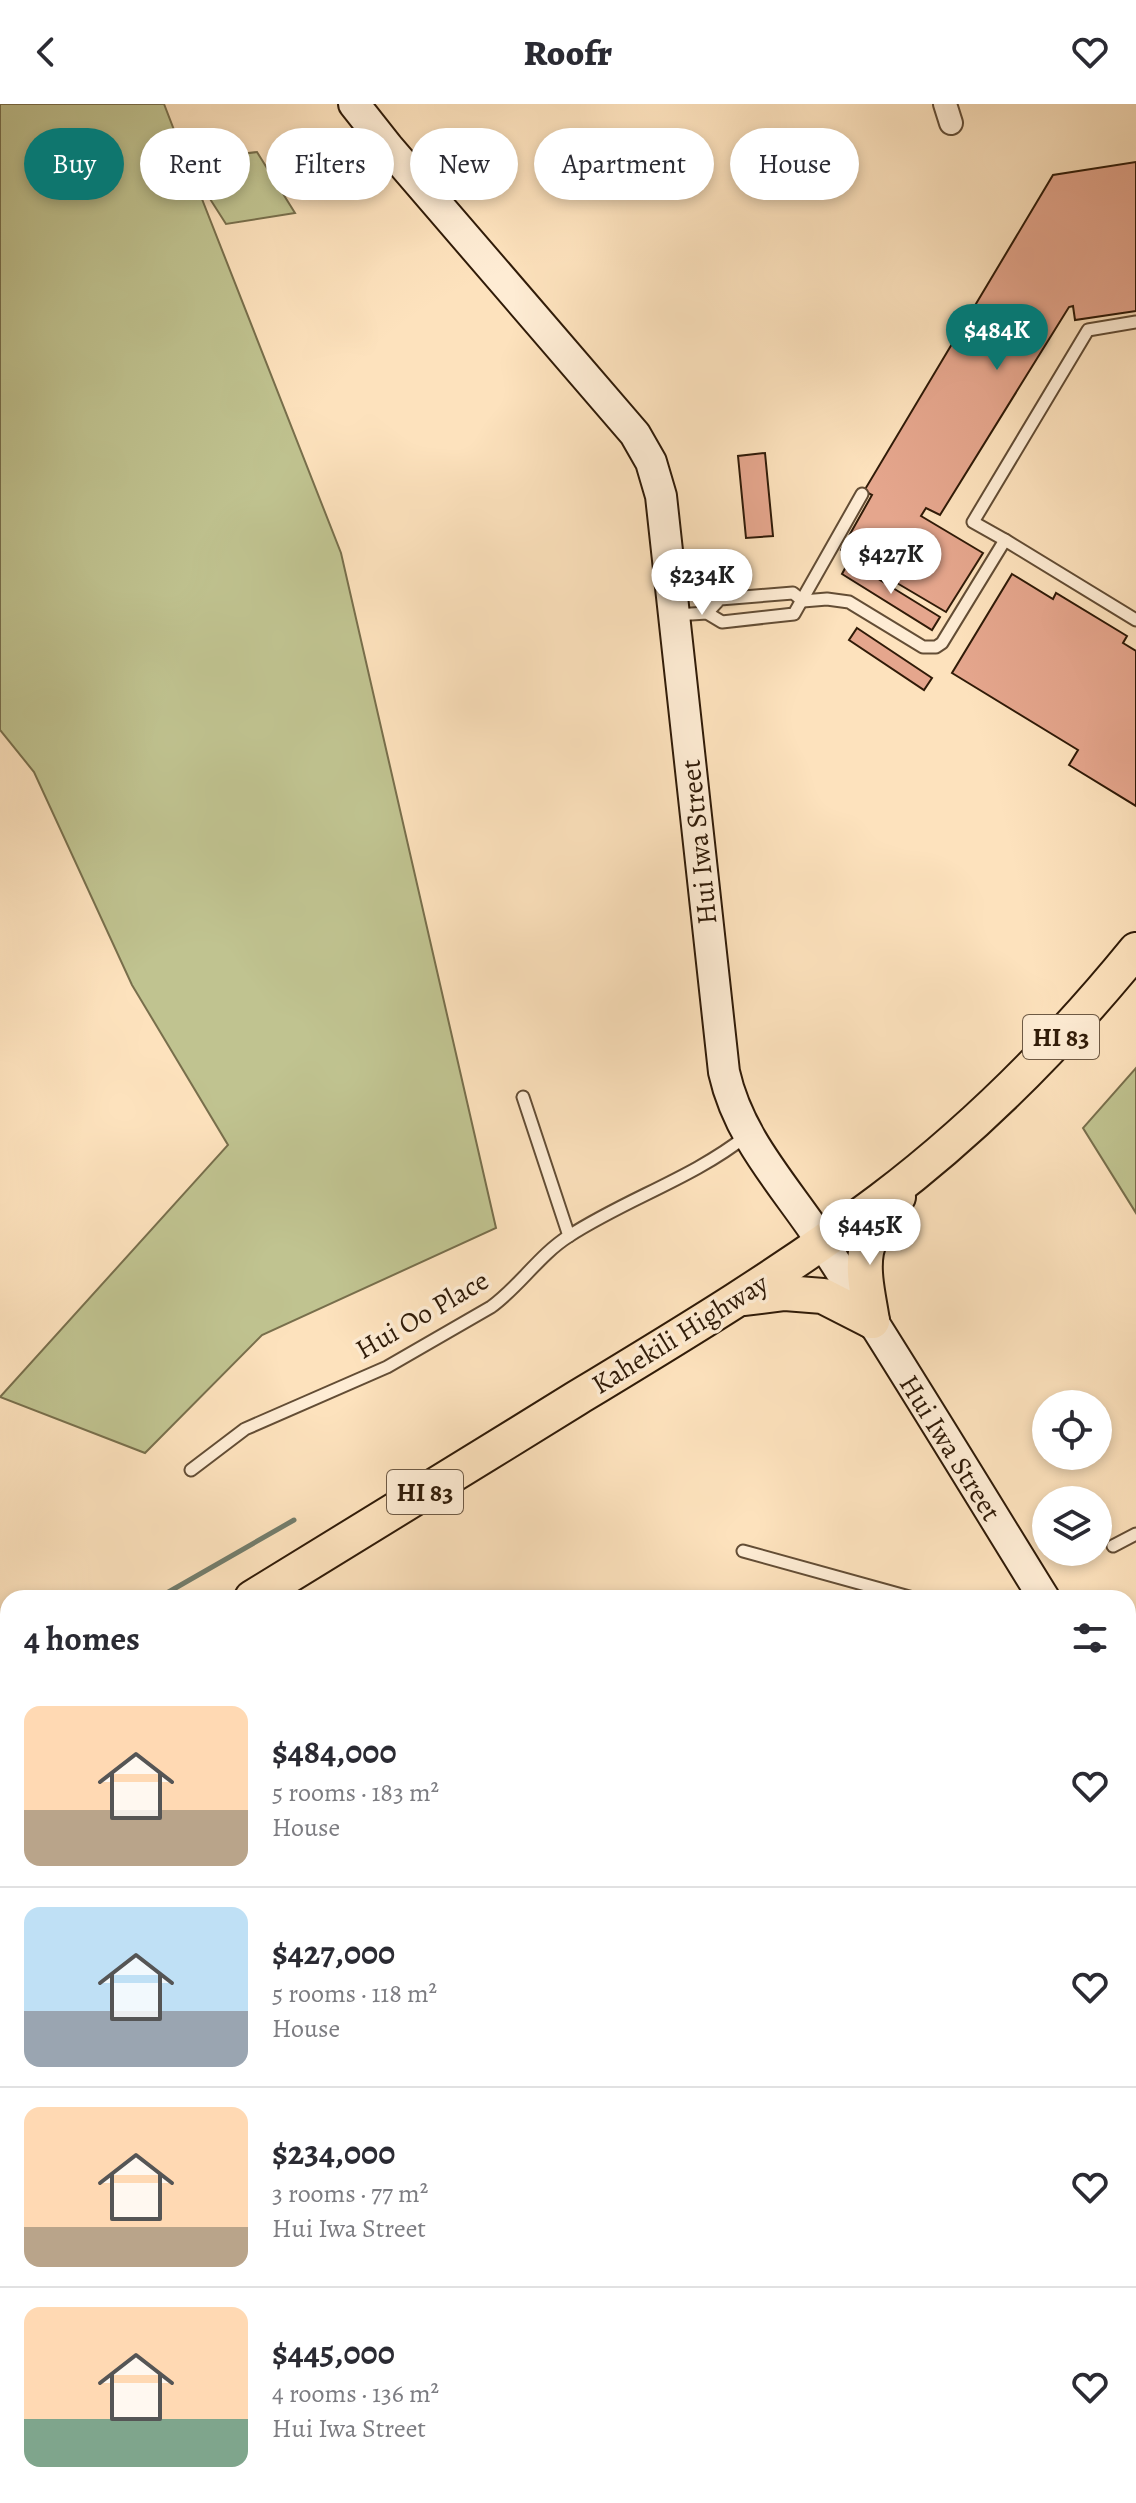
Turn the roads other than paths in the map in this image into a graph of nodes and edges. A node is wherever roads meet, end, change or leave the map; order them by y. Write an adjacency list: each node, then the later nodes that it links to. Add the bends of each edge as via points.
1 (354, 104): 7 (street, Hui Iwa Street, via 644,448 661,496)
2 (1136, 322): 4 (lane, via 1088,330 1055,384 973,522)
3 (862, 494): 5 (lane)
4 (1005, 540): 5 (lane, via 936,647 923,647 849,602); 8 (lane)
5 (803, 601): 6 (lane, via 793,593 720,599); 6 (lane, via 794,614 722,622)
6 (707, 613): 7 (lane)
7 (675, 616): 11 (street, Hui Iwa Street, via 724,1072)
8 (1136, 620)
9 (1136, 950): 12 (main road, Kahekili Highway / HI 83, via 1025,1074)
10 (523, 1097): 13 (lane)
11 (747, 1135): 13 (lane, Hui Oo Place, via 717,1158); 14 (street, Hui Iwa Street)
12 (913, 1173): 14 (main road, Kahekili Highway / HI 83); 16 (main road, via 866,1251)
13 (569, 1236): 17 (lane, Hui Oo Place, via 491,1307 387,1367 245,1429)
14 (822, 1242): 15 (main road, Kahekili Highway / HI 83); 16 (street, Hui Iwa Street)
15 (741, 1298): 16 (main road, via 823,1296); 21 (main road, Kahekili Highway / HI 83)
16 (872, 1321): 23 (street, Hui Iwa Street)
17 (191, 1470)
18 (1136, 1534): 19 (lane)
19 (1113, 1546)
20 (743, 1551): 22 (lane)
21 (265, 1590)
22 (884, 1590)
23 (1033, 1590)

